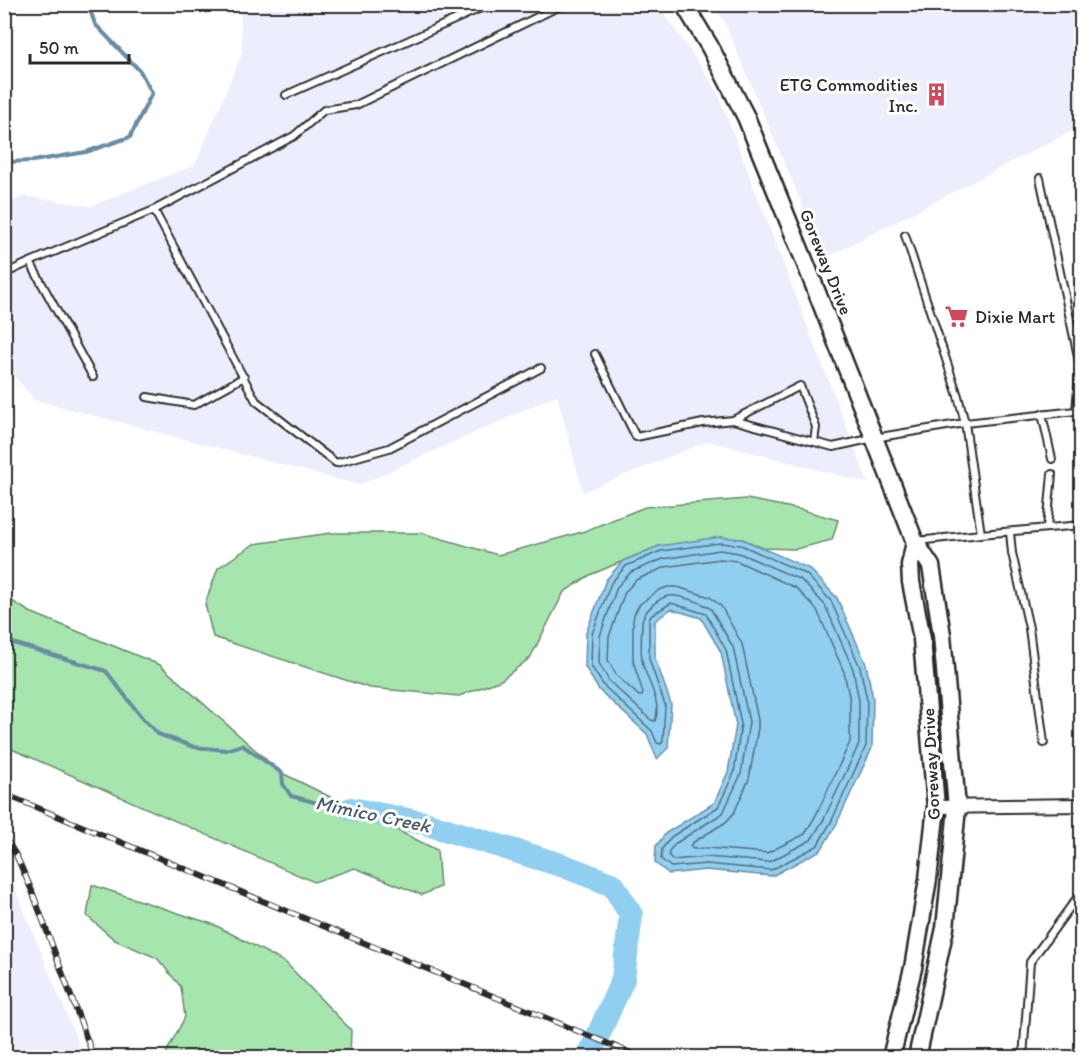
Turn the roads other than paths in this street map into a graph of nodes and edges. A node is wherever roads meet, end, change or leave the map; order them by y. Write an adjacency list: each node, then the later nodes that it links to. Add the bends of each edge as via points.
1 (490, 4): 4 (lane)
2 (564, 4): 6 (lane, via 356,105 324,110 294,136)
3 (684, 4): 19 (main road, Goreway Drive, via 746,117)
4 (286, 95)
5 (1040, 178): 15 (lane, via 1080,366)
6 (154, 210): 8 (lane); 13 (lane)
7 (905, 235): 18 (lane)
8 (30, 261): 9 (lane); 12 (lane)
9 (4, 274)
10 (595, 354): 17 (lane, via 636,437)
11 (541, 368): 13 (lane, via 389,448 336,463 256,401)
12 (93, 377)
13 (244, 377): 14 (lane, via 194,405)
14 (147, 397)
15 (1079, 412): 16 (lane)
16 (1042, 414): 18 (lane); 21 (lane)
17 (733, 420): 20 (lane); 20 (lane, via 800,386 816,427)
18 (964, 423): 19 (lane); 26 (lane)
19 (874, 438): 20 (lane, via 833,447); 27 (main road, Goreway Drive)
20 (813, 442)
21 (1052, 459)
22 (1052, 474): 24 (lane)
23 (1082, 525): 24 (lane)
24 (1047, 528): 25 (lane)
25 (1010, 532): 26 (lane); 28 (lane, via 1029,628)
26 (981, 534): 27 (lane)
27 (915, 542): 30 (main road, Goreway Drive, via 911,582 922,639); 31 (main road, Goreway Drive, via 931,566 942,635)
28 (1044, 743)
29 (1082, 805): 31 (street)
30 (936, 807): 31 (street); 33 (main road, Goreway Drive, via 914,968)
31 (957, 808): 34 (main road, Goreway Drive, via 945,928)
32 (1082, 891): 35 (lane, via 1030,962)
33 (891, 1058)
34 (917, 1058)
35 (1023, 1058)

